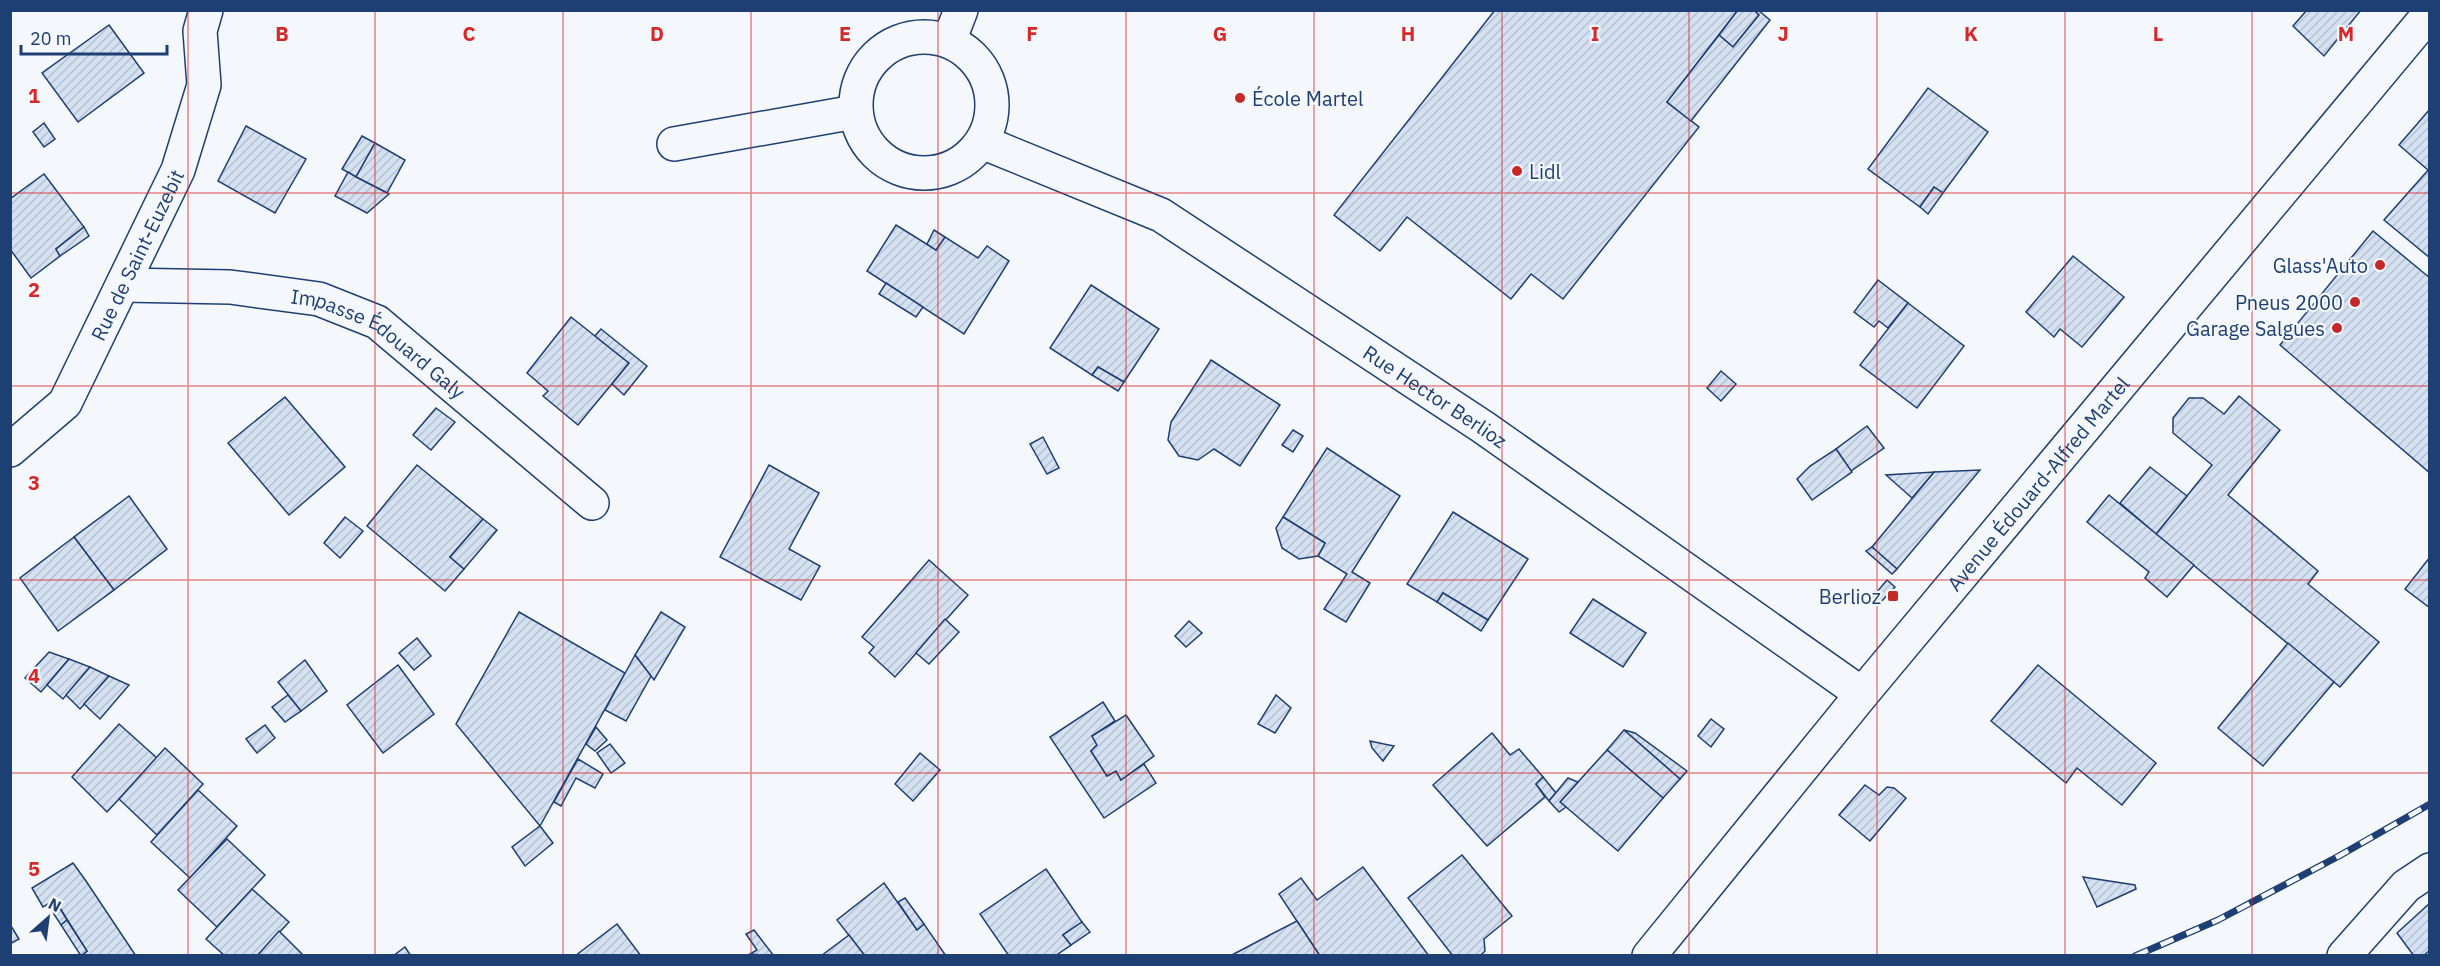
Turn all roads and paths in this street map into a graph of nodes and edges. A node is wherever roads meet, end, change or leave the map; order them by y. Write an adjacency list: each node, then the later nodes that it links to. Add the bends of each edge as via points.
1 (962, 10): 4 (street)
2 (2430, 13): 11 (street, Avenue Édouard-Alfred Martel)
3 (195, 17): 8 (street, Rue de Saint-Euzebit, via 204,85 178,170)
4 (949, 41): 5 (street, via 926,36 903,40 882,50 861,78); 6 (street, via 980,65 989,84 993,103)
5 (855, 112): 6 (street, via 872,150 888,164 908,172 929,174 950,169 968,158); 7 (street)
6 (982, 142): 11 (street, Rue Hector Berlioz, via 1161,215 1483,428)
7 (675, 144)
8 (123, 285): 9 (street, Rue de Saint-Euzebit, via 65,403); 10 (street, Impasse Édouard Galy, via 230,287 319,299 377,322)
9 (10, 450)
10 (592, 503)
11 (1862, 694): 13 (street, Avenue Édouard-Alfred Martel)
12 (2430, 870): 14 (street, via 2406,886)
13 (1649, 956)
14 (2344, 956)

